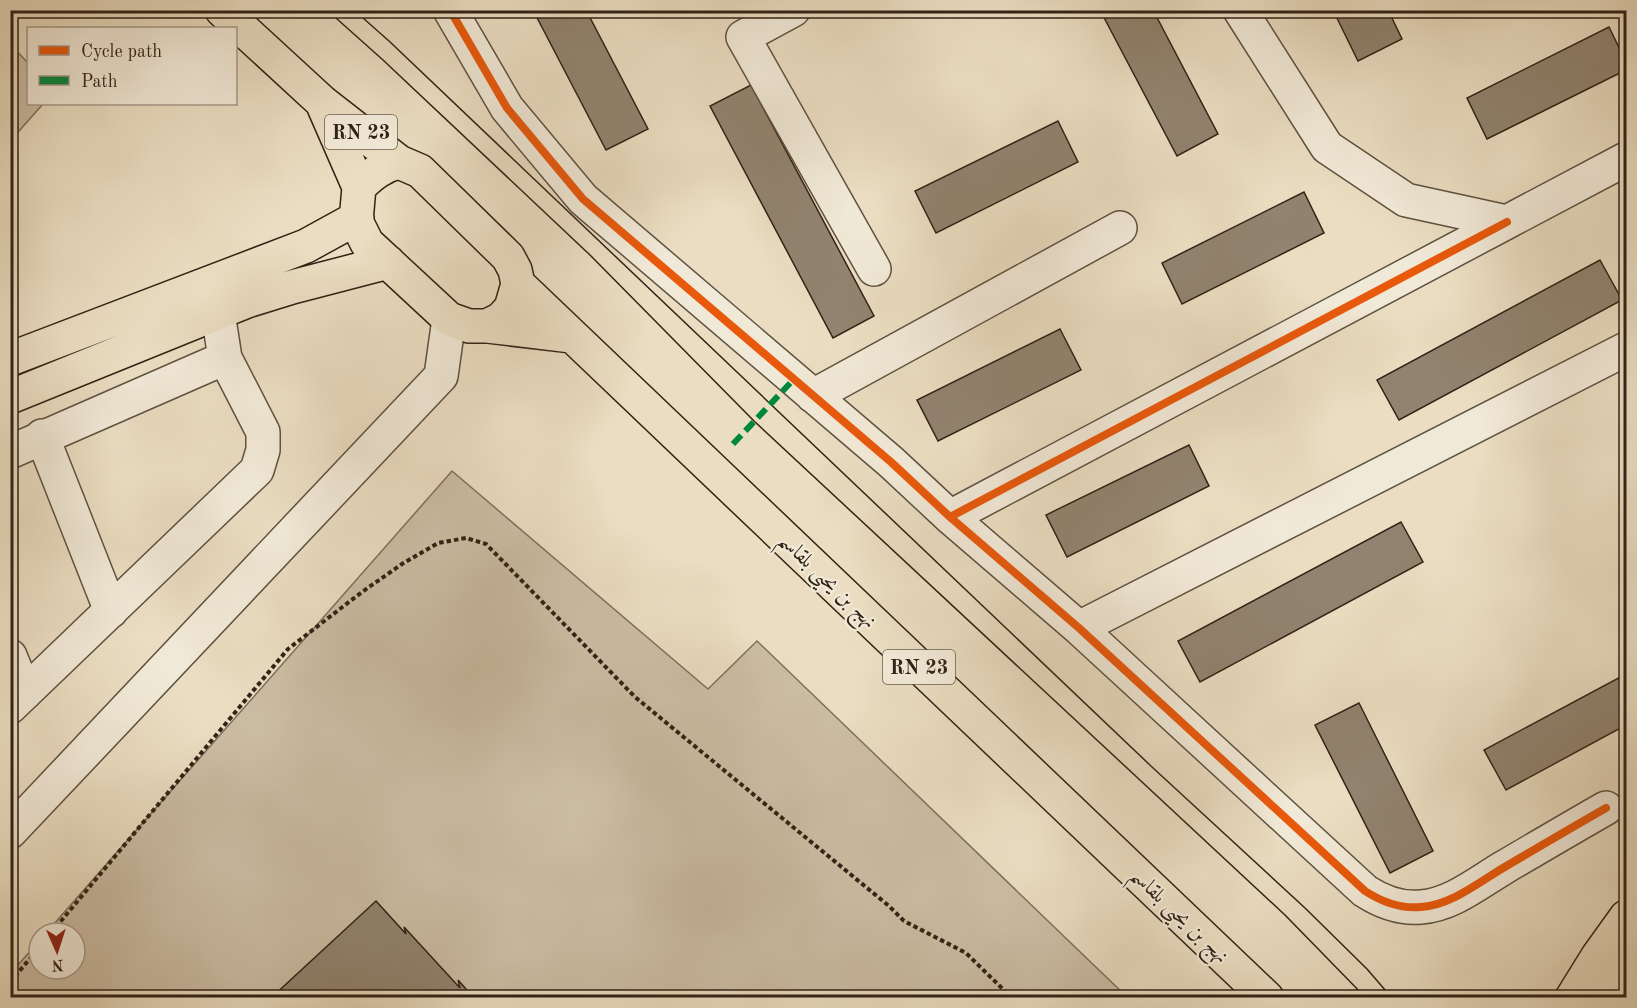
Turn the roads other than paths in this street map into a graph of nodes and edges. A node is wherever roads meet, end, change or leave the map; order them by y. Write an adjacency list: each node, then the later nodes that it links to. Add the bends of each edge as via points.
1 (222, 10): 5 (main road, RN 23)
2 (450, 10): 21 (street, via 507,108 583,199)
3 (793, 10): 12 (street, via 743,37)
4 (1240, 10): 9 (street, via 1326,147 1406,200)
5 (322, 102): 7 (main road, RN 23); 8 (main road, RN 23)
6 (1626, 159): 9 (street)
7 (399, 162): 8 (main road, via 378,170); 13 (main road, via 420,171 508,257)
8 (358, 202): 11 (main road, via 356,221 367,243); 20 (main road, via 306,246)
9 (1507, 222): 25 (street)
10 (1120, 228): 21 (street)
11 (388, 262): 14 (main road, via 292,286); 15 (main road)
12 (874, 269)
13 (518, 284): 16 (main road, via 511,308); 17 (main road, نهج بن يحيى بلقاسم / RN 23)
14 (218, 313): 19 (street); 22 (main road)
15 (449, 319): 16 (main road, via 469,326); 31 (street, via 441,376)
16 (488, 326): 17 (main road)
17 (572, 336): 34 (main road, نهج بن يحيى بلقاسم / RN 23)
18 (1626, 349): 27 (street)
19 (225, 358): 23 (street); 26 (street, via 263,432 263,450 256,470)
20 (10, 359)
21 (813, 396): 25 (street)
22 (10, 397)
23 (42, 436): 24 (street); 26 (street)
24 (10, 452)
25 (950, 517): 27 (street)
26 (111, 611): 29 (street)
27 (1079, 628): 30 (street, via 1365,891 1391,904 1421,907 1449,899)
28 (10, 656): 29 (street)
29 (18, 700)
30 (1606, 808)
31 (10, 832)
32 (1626, 917): 33 (main road)
33 (1612, 962): 35 (main road); 36 (main road); 37 (main road)
34 (1267, 998)
35 (1556, 998)
36 (1572, 998)
37 (1608, 998)

